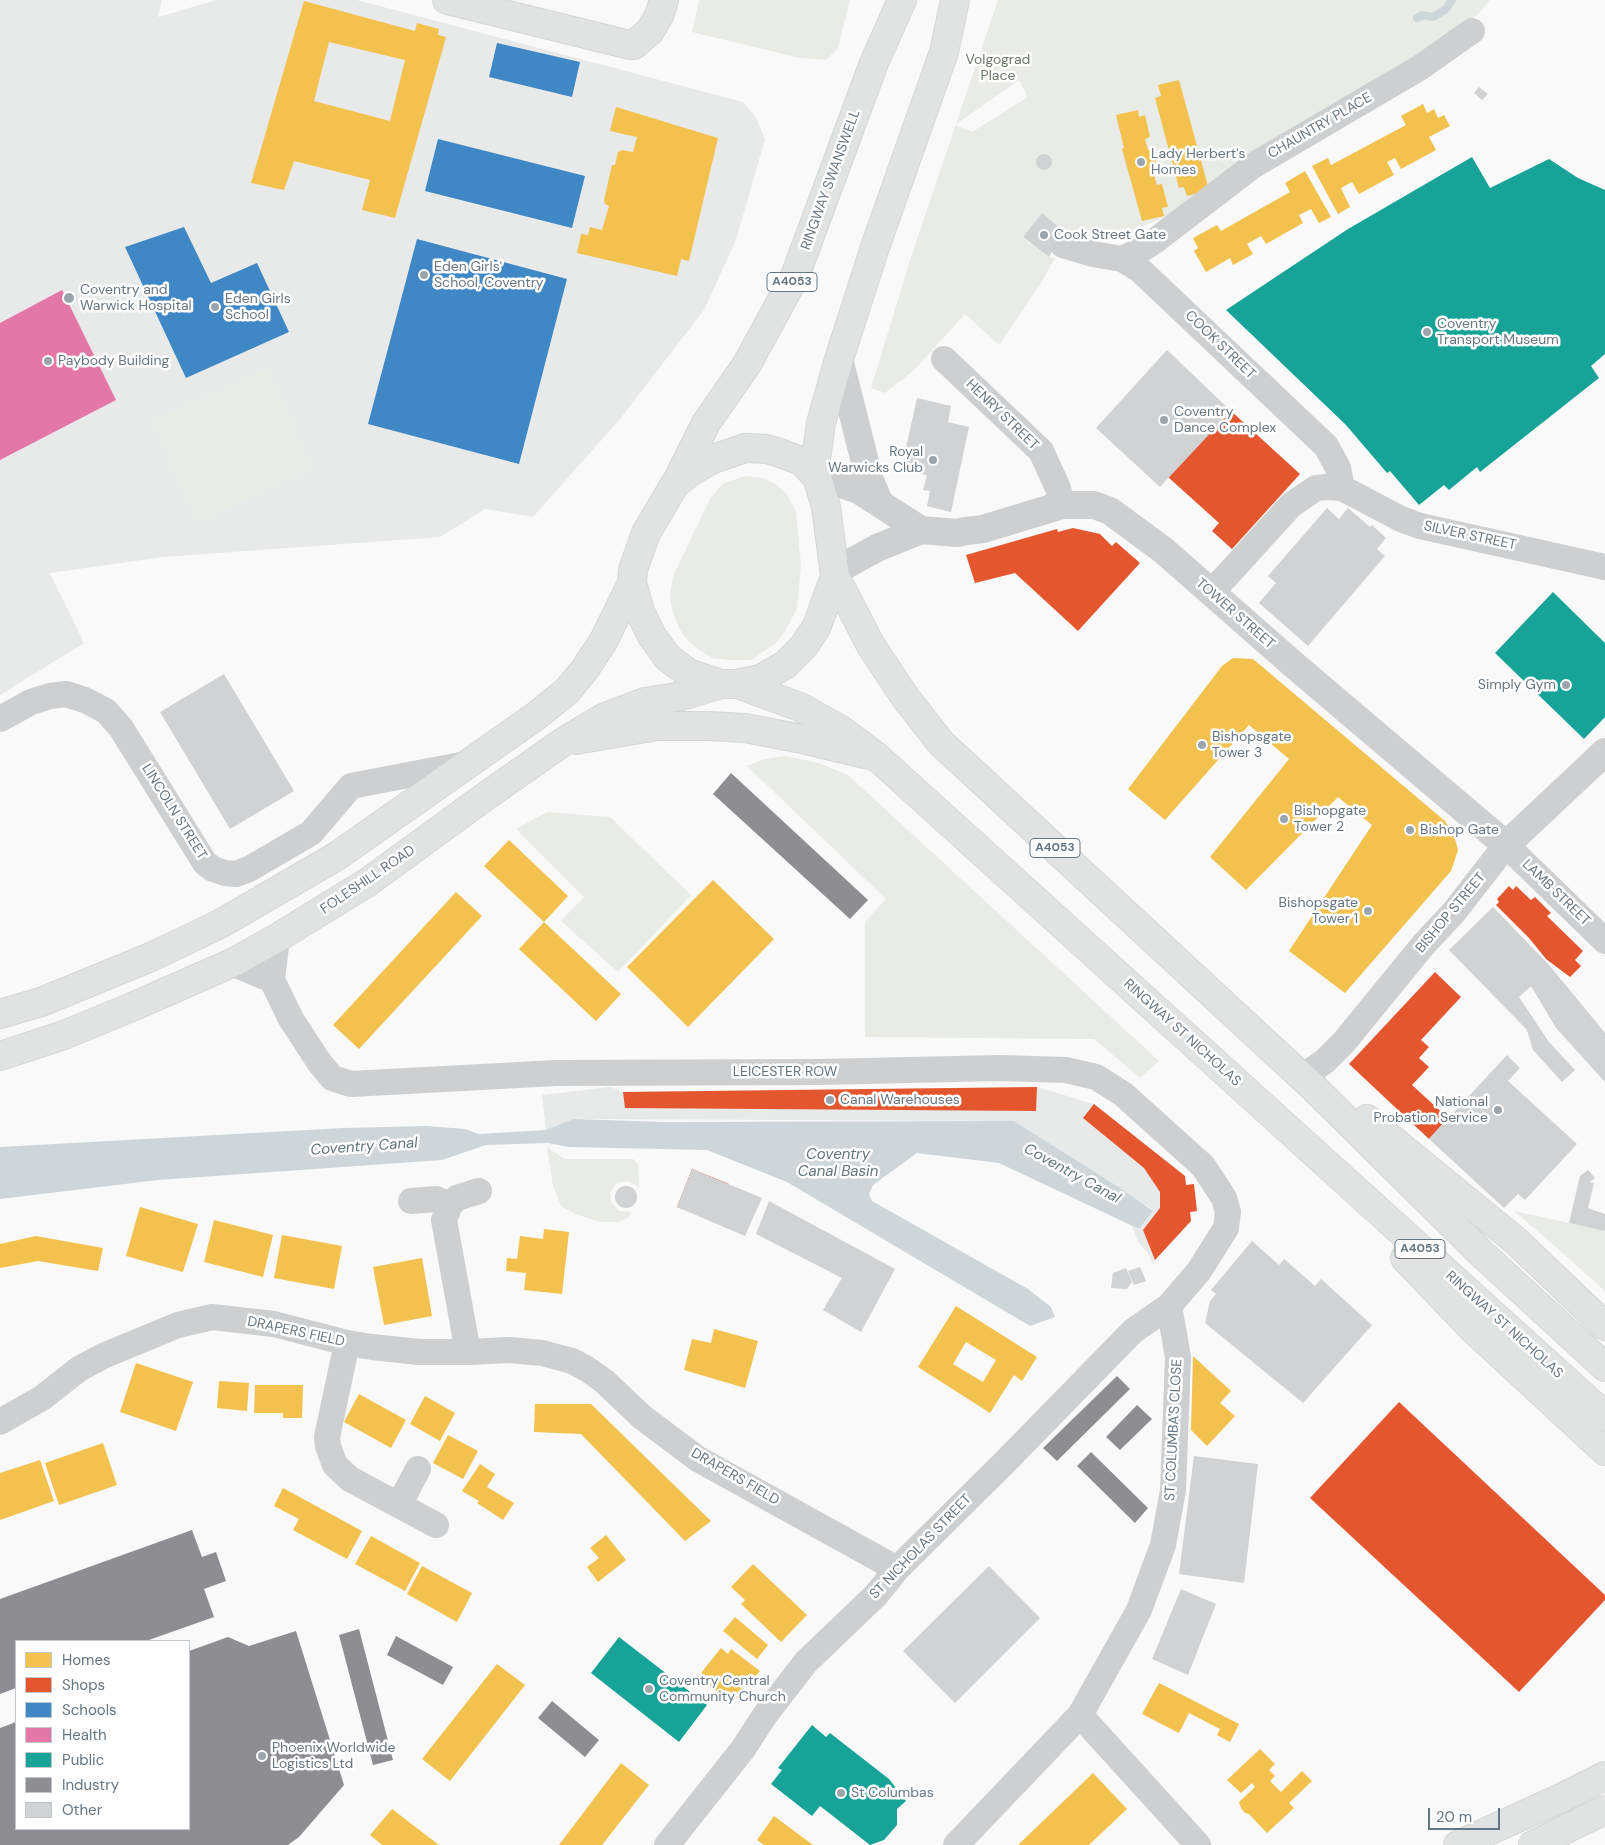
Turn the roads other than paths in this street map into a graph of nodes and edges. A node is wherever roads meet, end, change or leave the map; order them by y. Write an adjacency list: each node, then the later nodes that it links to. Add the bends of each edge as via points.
1 (447, 0): 2 (main road, via 634,45 650,31)
2 (664, 0)
3 (889, 0): 9 (main road)
4 (902, 0): 9 (main road, RINGWAY SWANSWELL / A4053)
5 (955, 0): 8 (main road, A4053)
6 (968, 0): 8 (main road)
7 (1472, 31): 11 (street, CHAUNTRY PLACE, via 1420,67 1254,165 1156,240)
8 (944, 52): 12 (main road, A4053)
9 (874, 63): 15 (main road, RINGWAY SWANSWELL / A4053, via 795,276 747,364 706,423)
10 (1063, 245): 11 (street, COOK STREET)
11 (1122, 259): 16 (street, COOK STREET, via 1155,283 1326,446 1338,468)
12 (839, 359): 14 (main road, A4053, via 821,423); 17 (street, via 869,478)
13 (944, 359): 18 (street, HENRY STREET, via 1040,451)
14 (815, 475): 15 (main road, A4053, via 801,461 767,449 745,448 713,459); 17 (street, via 857,488); 21 (main road, A4053, via 826,506)
15 (675, 484): 22 (main road, A4053, via 646,533 635,563)
16 (1342, 488): 20 (street, SILVER STREET, via 1420,526); 23 (street, via 1316,488 1291,505)
17 (880, 502): 19 (street)
18 (1062, 504): 19 (street, TOWER STREET, via 983,529 957,532); 23 (street, TOWER STREET, via 1094,505 1110,511 1163,550)
19 (921, 530): 21 (street, TOWER STREET, via 877,548)
20 (1605, 567)
21 (835, 573): 24 (main road, A4053, via 817,626 804,646 785,665 760,679); 37 (main road, A4053, via 870,644 941,743)
22 (632, 583): 24 (main road, A4053, via 640,614 668,657 688,673); 29 (main road, via 604,640 567,691)
23 (1211, 593): 30 (street, TOWER STREET)
24 (729, 684): 26 (main road, FOLESHILL ROAD, via 645,702 611,714); 28 (main road, RINGWAY ST NICHOLAS / A4053, via 800,707 841,730)
25 (0, 719): 29 (street, LINCOLN STREET, via 31,702 66,694 106,711 121,728 205,862 225,873 236,874 249,869 310,833 351,786)
26 (563, 742): 28 (main road, via 656,726 709,726 745,728); 31 (main road, FOLESHILL ROAD, via 368,882)
27 (1605, 752): 30 (street, BISHOP STREET)
28 (877, 757): 38 (main road, RINGWAY ST NICHOLAS / A4053)
29 (466, 764): 35 (main road, via 337,856 220,924 151,957 41,1002)
30 (1506, 845): 32 (street, LAMB STREET); 37 (street, BISHOP STREET, via 1454,912)
31 (277, 938): 33 (main road, FOLESHILL ROAD); 34 (street)
32 (1605, 941)
33 (232, 963): 34 (street); 36 (main road, FOLESHILL ROAD, via 64,1035)
34 (272, 980): 42 (street, LEICESTER ROW, via 291,1019 319,1062 332,1078 351,1084 539,1074 1000,1068 1066,1070 1096,1077 1123,1094 1203,1166 1224,1198 1228,1212 1226,1228)
35 (0, 1014)
36 (0, 1056)
37 (1308, 1082): 44 (main road, via 1370,1120 1516,1241); 47 (main road, A4053, via 1482,1254)
38 (1244, 1089): 48 (main road, RINGWAY ST NICHOLAS / A4053); 50 (main road, via 1474,1330)
39 (479, 1191): 41 (street, via 456,1198)
40 (411, 1201): 41 (street, via 436,1199)
41 (450, 1205): 46 (street, via 444,1220)
42 (1199, 1271): 43 (street, ST NICHOLAS STREET)
43 (1170, 1306): 54 (street, ST NICHOLAS STREET, via 1133,1331); 55 (street, ST COLUMBA'S CLOSE, via 1178,1357 1172,1490 1163,1545 1139,1610)
44 (1605, 1326)
45 (347, 1343): 46 (street, DRAPERS FIELD, via 419,1352); 49 (street, DRAPERS FIELD, via 274,1324 239,1320 212,1318 178,1325 79,1369 42,1398); 52 (street, via 328,1425 328,1446 335,1465 342,1473)
46 (468, 1352): 54 (street, DRAPERS FIELD, via 509,1350 572,1361 604,1381 642,1417 698,1459)
47 (1605, 1367)
48 (1601, 1412)
49 (0, 1422)
50 (1605, 1451)
51 (418, 1469): 52 (street)
52 (399, 1505): 53 (street)
53 (436, 1525)
54 (897, 1569): 58 (street, ST NICHOLAS STREET, via 876,1595 806,1662)
55 (1080, 1715): 59 (street, ST COLUMBA'S CLOSE); 60 (street)
56 (1605, 1776): 61 (main road)
57 (1605, 1810): 62 (main road)
58 (667, 1845)
59 (956, 1845)
60 (1198, 1845)
61 (1458, 1845)
62 (1532, 1845)

